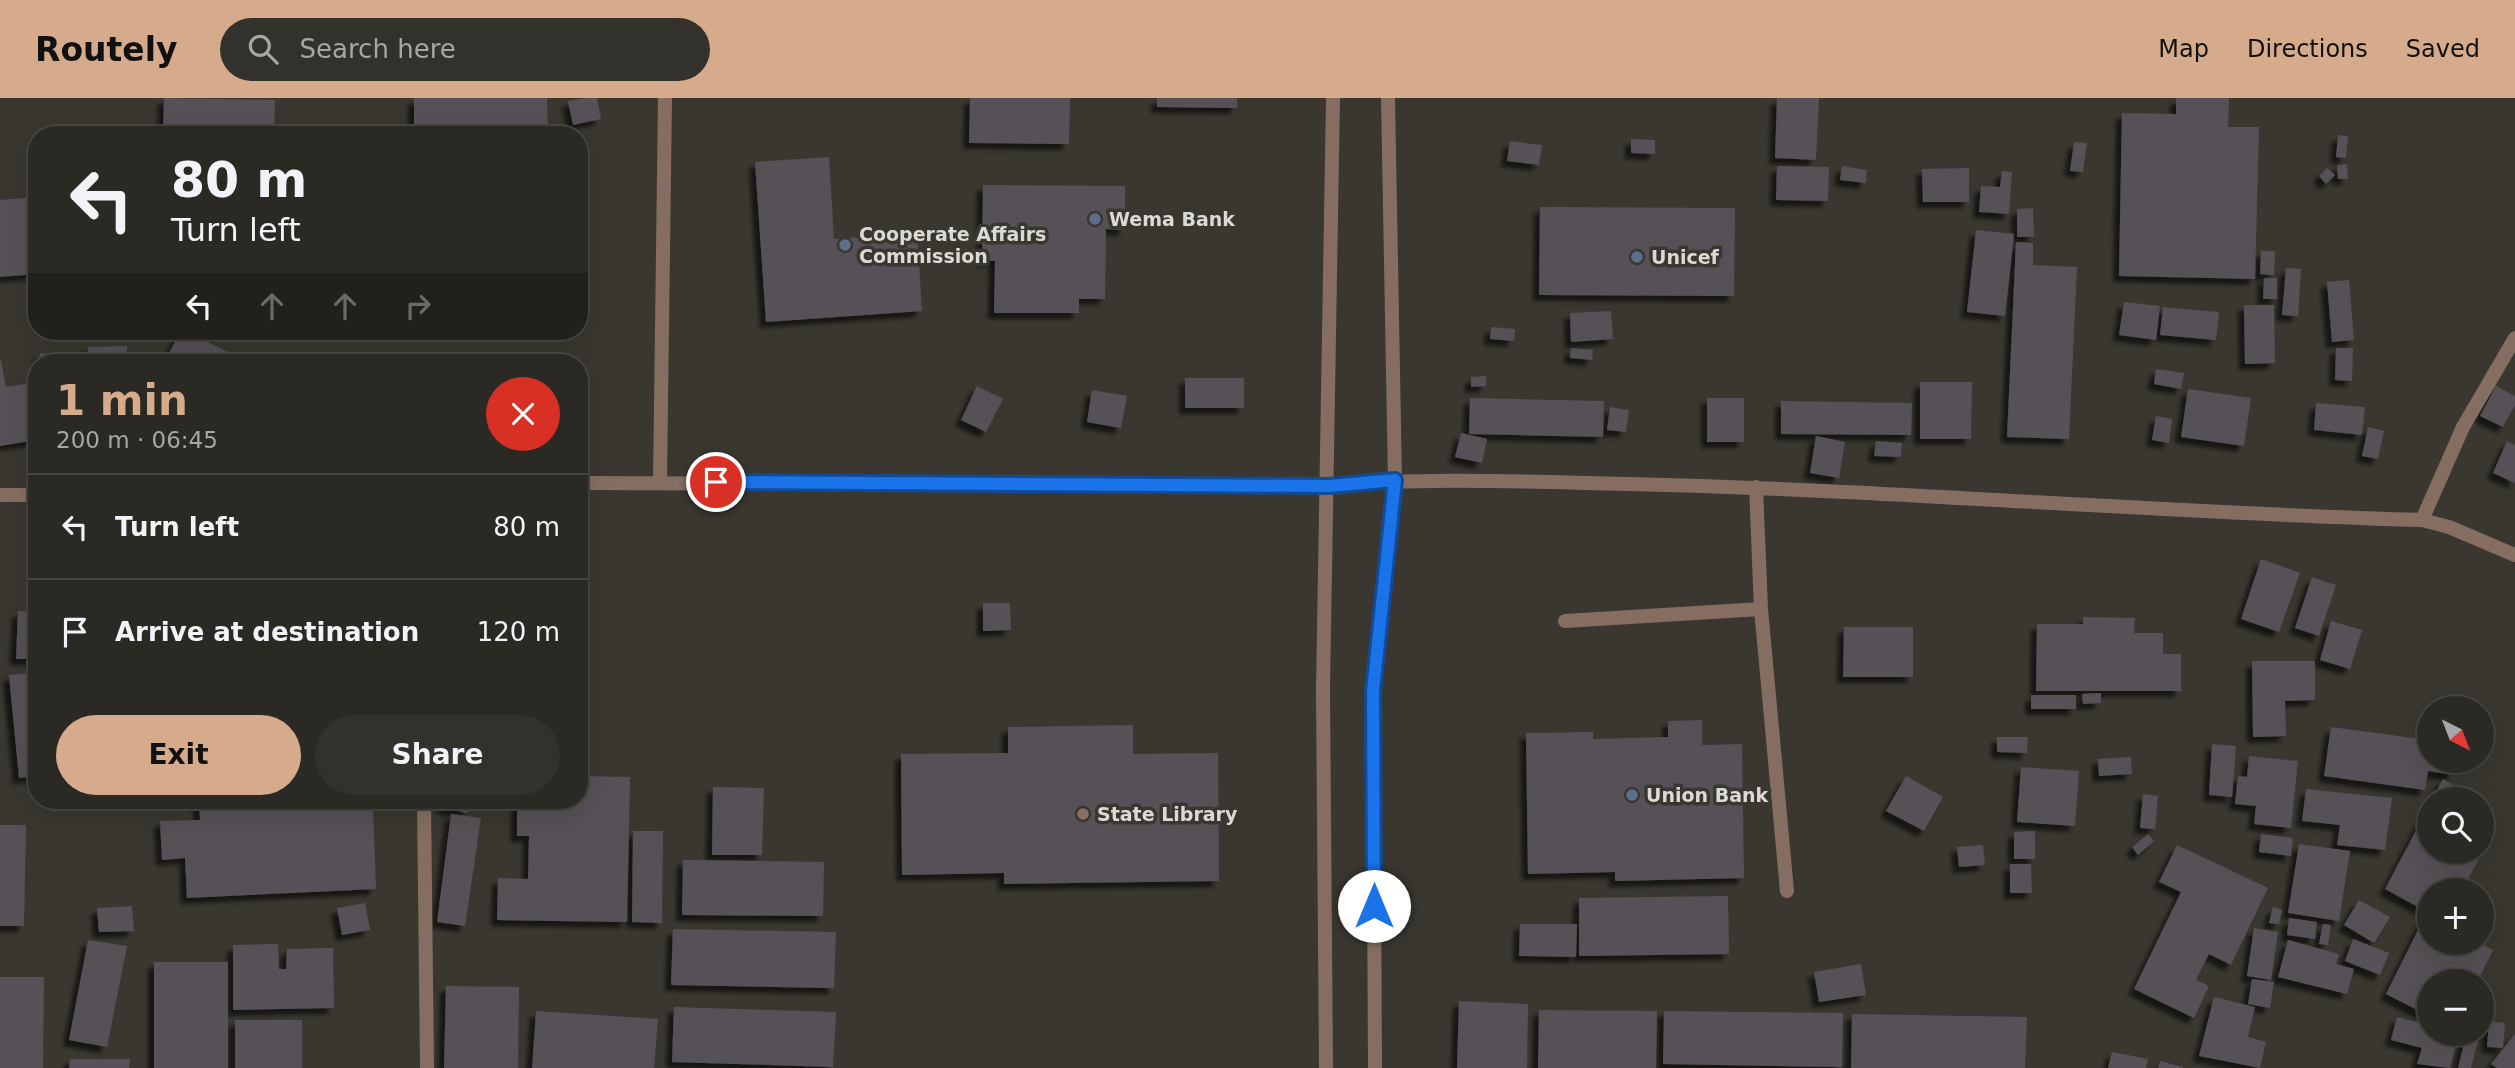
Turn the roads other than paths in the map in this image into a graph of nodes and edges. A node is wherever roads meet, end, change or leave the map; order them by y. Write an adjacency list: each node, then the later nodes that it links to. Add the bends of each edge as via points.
1 (666, 98): 6 (street)
2 (1333, 98): 8 (street)
3 (1388, 98): 5 (street)
4 (2515, 338): 12 (street, via 2463,427)
5 (1395, 480): 8 (street); 9 (street); 20 (street, via 1373,691)
6 (660, 481): 7 (street); 8 (street)
7 (588, 483)
8 (1329, 486): 19 (street, via 1323,689)
9 (1756, 487): 12 (street, via 2232,515); 14 (street)
10 (0, 495): 11 (street)
11 (28, 495)
12 (2422, 520): 13 (street)
13 (2515, 555)
14 (1761, 609): 15 (street); 17 (street)
15 (1565, 621)
16 (424, 809): 18 (street)
17 (1787, 891)
18 (427, 1068)
19 (1325, 1068)
20 (1375, 1068)

